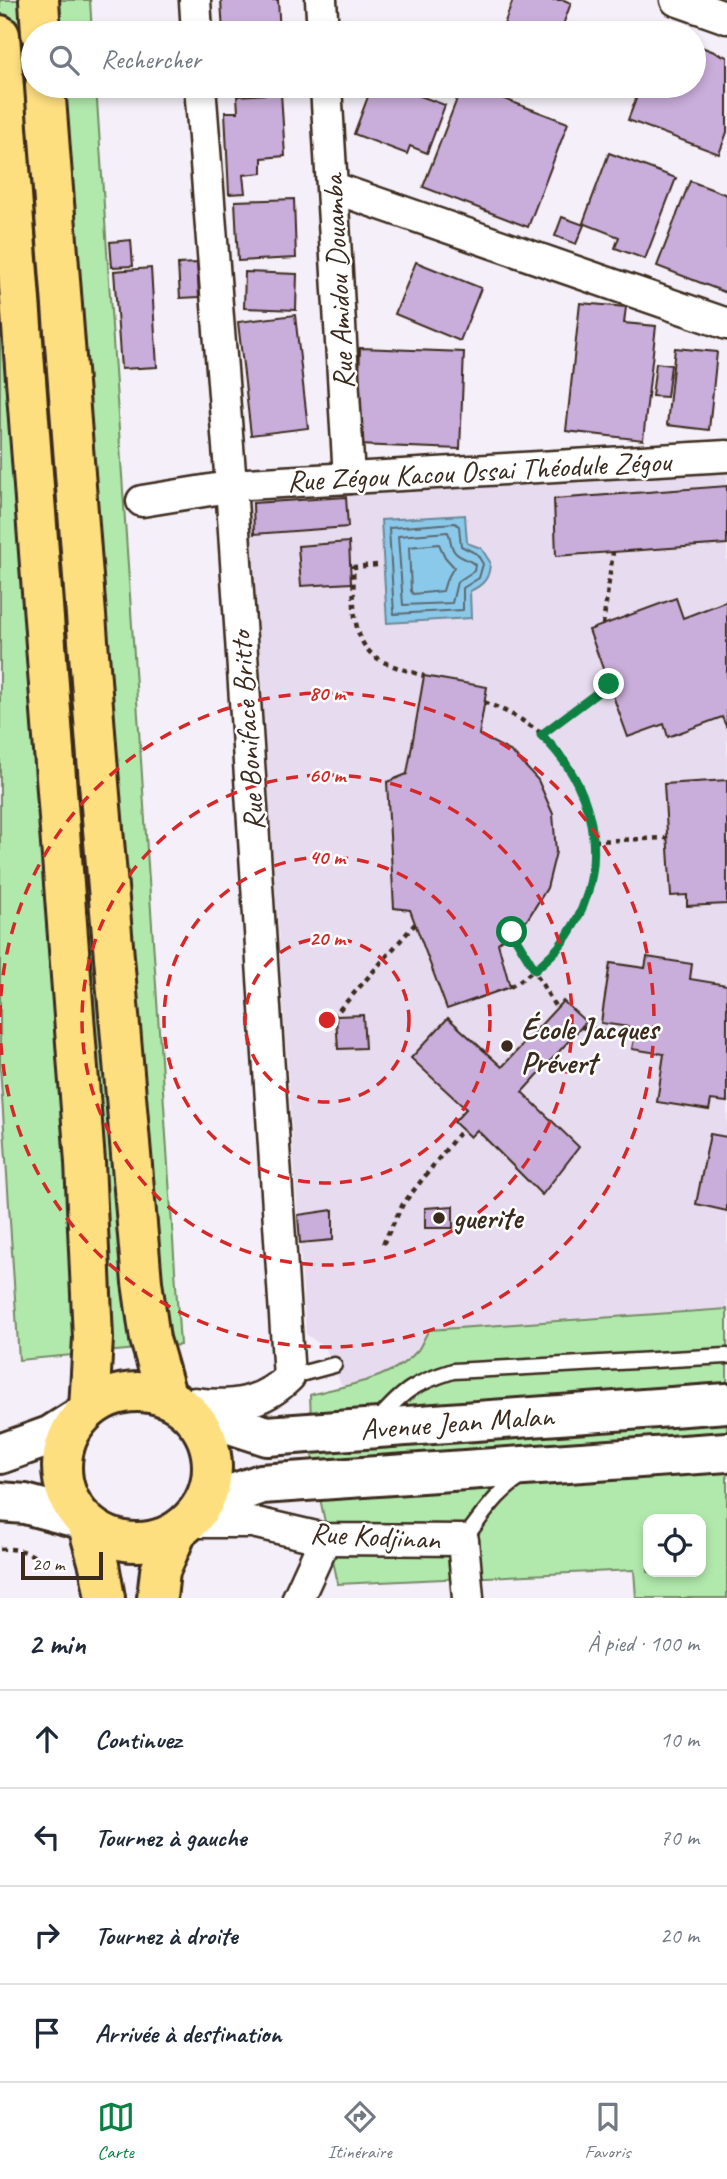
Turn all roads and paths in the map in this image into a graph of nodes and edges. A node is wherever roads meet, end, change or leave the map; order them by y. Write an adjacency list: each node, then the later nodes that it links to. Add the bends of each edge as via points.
1 (38, 0): 6 (highway)
2 (195, 0): 7 (street)
3 (321, 0): 8 (street)
4 (676, 0): 5 (street)
5 (727, 19)
6 (40, 21)
7 (196, 21)
8 (322, 21)
9 (0, 35): 43 (highway, via 85,1161 93,1338)
10 (46, 98): 42 (highway, via 142,1282 150,1339)
11 (201, 98): 17 (street, Rue Boniface Britto)
12 (328, 98): 13 (street, Rue Amidou Douamba)
13 (334, 188): 14 (street); 16 (street, Rue Amidou Douamba)
14 (727, 324)
15 (727, 456): 16 (street, Rue Zégou Kacou Ossai Théodule Zégou)
16 (349, 478): 17 (street, Rue Zégou Kacou Ossai Théodule Zégou)
17 (231, 485): 18 (street, Rue Zégou Kacou Ossai Théodule Zégou); 40 (street, Rue Boniface Britto)
18 (142, 501)
19 (613, 552): 21 (path)
20 (377, 565): 22 (path, via 353,567 360,641 383,661)
21 (603, 625)
22 (424, 676)
23 (609, 684): 25 (path)
24 (484, 702): 25 (path, via 512,713)
25 (541, 735): 27 (path, via 576,778 588,806)
26 (667, 838): 27 (path)
27 (594, 841): 30 (path, via 587,896 575,924)
28 (415, 924): 33 (path)
29 (512, 932): 30 (path)
30 (535, 970): 31 (path); 32 (path)
31 (510, 987)
32 (556, 1008)
33 (326, 1025)
34 (581, 1027): 35 (path)
35 (634, 1037)
36 (462, 1129): 37 (path, via 403,1203)
37 (383, 1244)
38 (727, 1356): 44 (lane, via 453,1371 421,1381 399,1396)
39 (334, 1365): 40 (lane)
40 (289, 1377): 42 (street, via 258,1398 235,1406)
41 (727, 1403): 44 (main road, Avenue Jean Malan)
42 (176, 1404): 43 (highway, via 147,1392 126,1392 106,1398); 44 (main road, Avenue Jean Malan, via 267,1436); 49 (highway, via 205,1433 212,1456 212,1480)
43 (84, 1413): 46 (main road, via 50,1436); 50 (highway, via 67,1436 61,1458 62,1481)
44 (372, 1428)
45 (727, 1452): 47 (main road, Avenue Jean Malan)
46 (0, 1454)
47 (547, 1464): 49 (main road, Avenue Jean Malan, via 261,1484); 52 (lane, via 512,1482)
48 (0, 1502): 50 (main road, via 25,1504)
49 (189, 1519): 50 (highway, via 159,1540 140,1543 103,1535); 51 (street, Rue Kodjinan, via 252,1522); 56 (highway, via 160,1571)
50 (84, 1522): 55 (highway)
51 (325, 1539): 52 (street, Rue Kodjinan); 57 (street)
52 (463, 1540): 58 (street, Rue Kodjinan)
53 (0, 1549): 54 (path, via 14,1548 36,1556)
54 (43, 1564)
55 (105, 1598)
56 (157, 1598)
57 (298, 1598)
58 (468, 1598)

